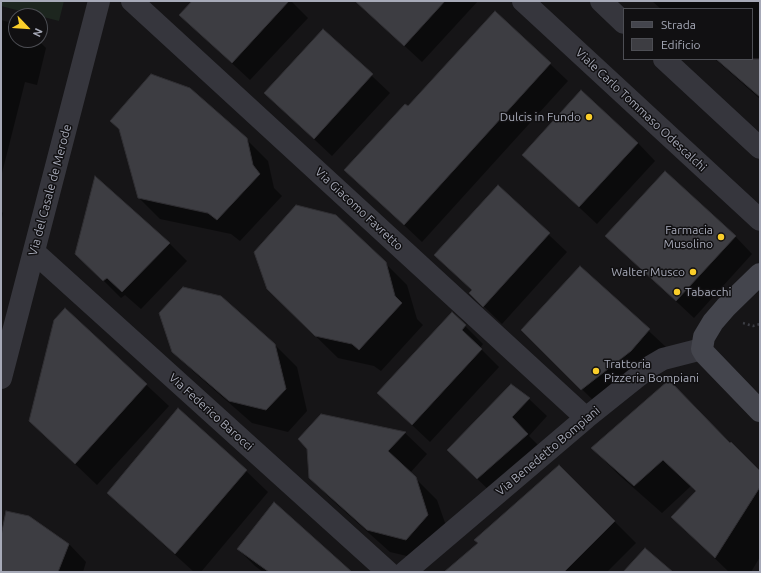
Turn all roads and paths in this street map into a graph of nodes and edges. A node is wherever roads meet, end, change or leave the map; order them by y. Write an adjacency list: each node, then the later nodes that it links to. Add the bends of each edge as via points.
1 (99, 1): 9 (street, Via del Casale de Merode)
2 (132, 1): 16 (street, Via Giacomo Favretto)
3 (523, 1): 8 (street, Viale Carlo Tommaso Odescalchi)
4 (600, 1): 5 (street)
5 (623, 22)
6 (665, 60): 7 (street)
7 (760, 148)
8 (760, 220)
9 (34, 252): 14 (street, Via del Casale de Merode); 17 (street, Via Federico Barocci)
10 (760, 274): 13 (main road, via 720,313 706,331)
11 (741, 322): 12 (path, via 753,326)
12 (760, 324)
13 (702, 349): 15 (main road); 16 (street, Via Benedetto Bompiani, via 663,359 651,366)
14 (1, 378)
15 (760, 411)
16 (586, 418): 18 (street, Via Benedetto Bompiani)
17 (388, 572)
18 (405, 572)

